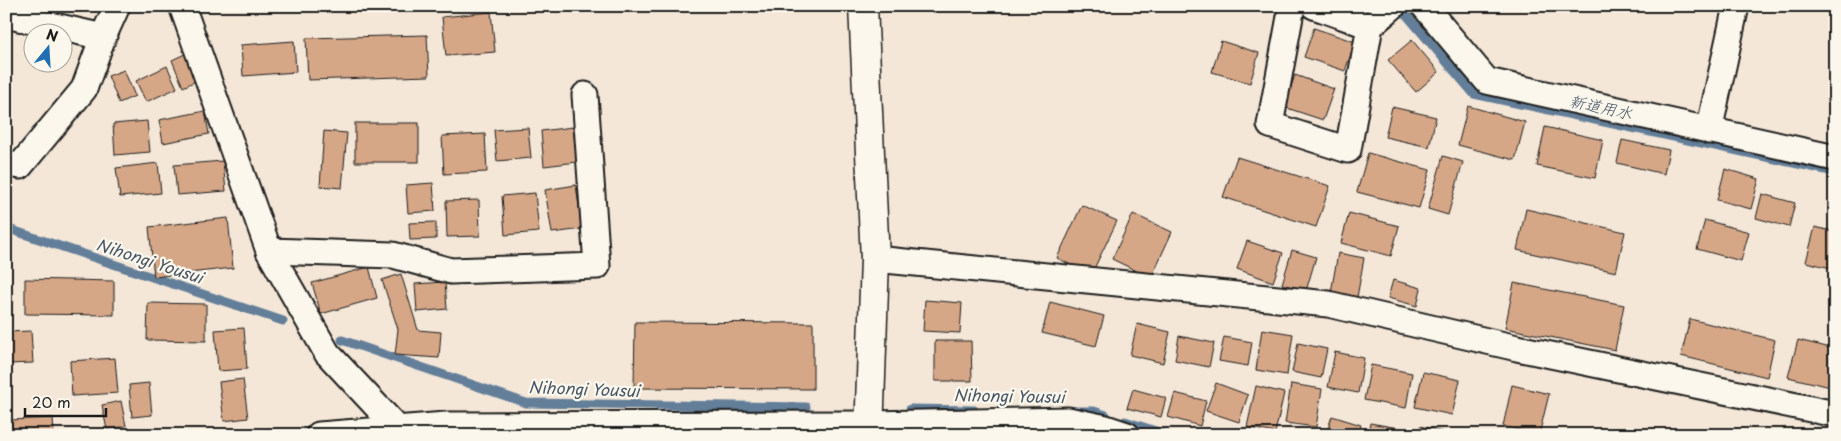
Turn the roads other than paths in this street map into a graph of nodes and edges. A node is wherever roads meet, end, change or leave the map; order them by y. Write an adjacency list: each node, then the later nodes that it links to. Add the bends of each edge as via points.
1 (117, 6): 10 (street)
2 (182, 6): 15 (street)
3 (863, 6): 16 (street)
4 (1292, 6): 9 (street, via 1270,125 1348,150)
5 (1314, 6): 9 (street)
6 (1424, 6): 12 (street, via 1487,81)
7 (1736, 6): 12 (street)
8 (6, 15): 10 (street, via 103,37)
9 (1383, 15)
10 (104, 34): 14 (street, via 84,89 20,166)
11 (584, 95): 15 (street, via 597,266 451,271 393,255)
12 (1709, 131): 13 (street)
13 (1835, 158)
14 (6, 164)
15 (269, 251): 19 (street, via 327,352)
16 (875, 259): 17 (street, via 1328,304 1517,348); 18 (street)
17 (1835, 414)
18 (870, 429): 19 (street, via 446,425); 21 (street, via 1068,420)
19 (398, 431): 20 (street)
20 (319, 435)
21 (1127, 435)

